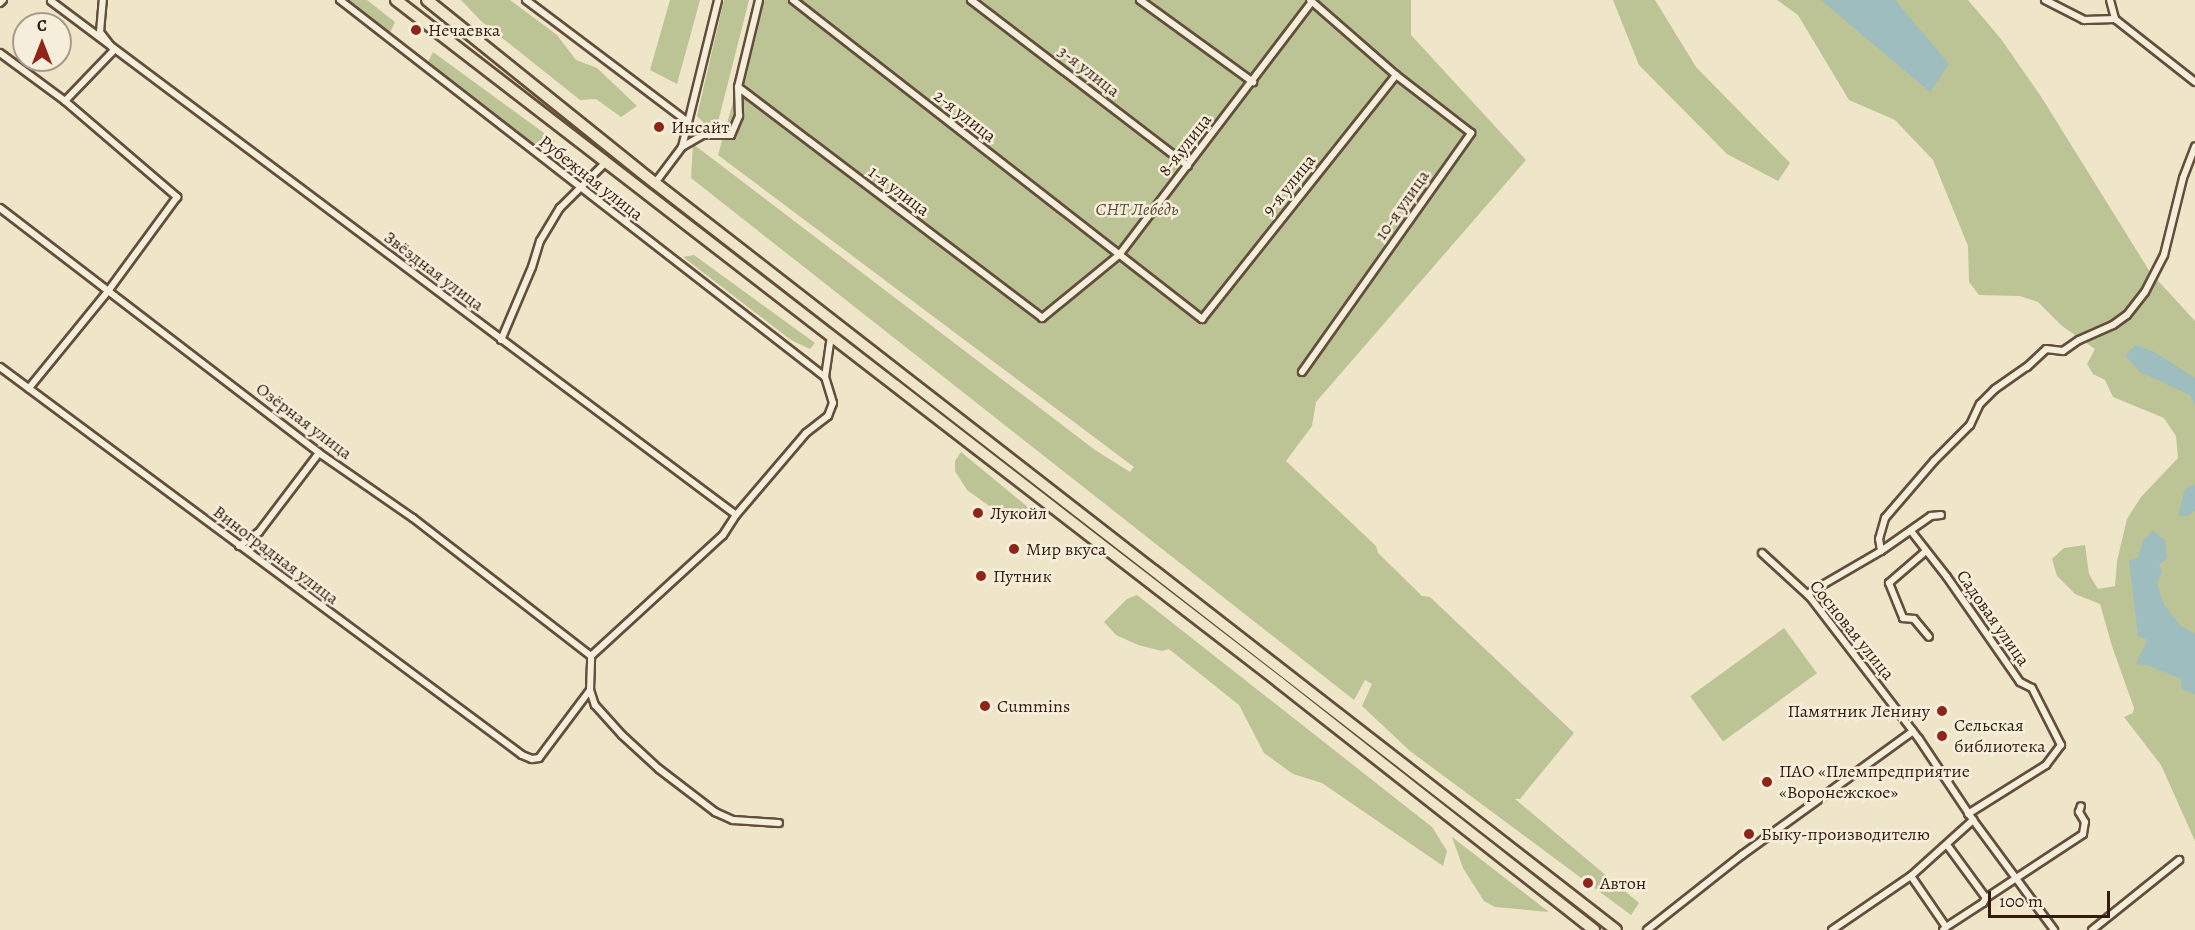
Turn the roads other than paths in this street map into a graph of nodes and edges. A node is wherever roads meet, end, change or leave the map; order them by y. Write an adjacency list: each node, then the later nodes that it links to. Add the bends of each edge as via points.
1 (3, 0): 16 (street)
2 (102, 0): 18 (street, Звёздная улица, via 99,32)
3 (340, 0): 31 (street, Рубежная улица)
4 (396, 0): 28 (highway)
5 (427, 0): 30 (highway)
6 (526, 0): 25 (street)
7 (718, 0): 25 (street)
8 (759, 0): 23 (street)
9 (793, 0): 33 (street, 2-я улица)
10 (971, 0): 29 (street, 3-я улица)
11 (1140, 0): 22 (street)
12 (2045, 0): 17 (street, via 2084,20)
13 (2110, 0): 17 (street)
14 (1311, 1): 20 (street); 22 (street, 8-я улица)
15 (51, 2): 18 (street, Звёздная улица)
16 (0, 3)
17 (2115, 19): 21 (street)
18 (114, 50): 24 (street); 37 (street, Звёздная улица)
19 (0, 53): 24 (street)
20 (1396, 75): 33 (street, 9-я улица, via 1202,319); 39 (street, 10-я улица, via 1471,133)
21 (2195, 81)
22 (1253, 82): 29 (street, 8-я улица)
23 (738, 87): 27 (street, via 739,116 731,135 703,135); 35 (street, 1-я улица)
24 (65, 101): 34 (street, via 177,197)
25 (688, 122): 27 (street)
26 (2195, 146): 50 (street, via 2164,255 2145,292 2127,315 2112,325 2063,351 2046,349 1995,389 1980,404 1970,425 1884,518 1879,539)
27 (682, 147): 30 (street)
28 (606, 162): 31 (street); 36 (highway)
29 (1188, 166): 33 (street, 8-я улица)
30 (655, 183): 44 (highway)
31 (579, 189): 37 (street, via 560,207 540,241); 40 (street, Рубежная улица)
32 (0, 208): 34 (street, Озёрная улица)
33 (1119, 255): 35 (street, 8-я улица)
34 (109, 290): 41 (street); 43 (street, Озёрная улица)
35 (1042, 318)
36 (831, 336): 40 (street); 42 (highway)
37 (501, 340): 45 (street, Звёздная улица)
38 (0, 367): 41 (street, Виноградная улица)
39 (1302, 372)
40 (825, 377): 45 (street, via 833,403 828,416 806,433)
41 (29, 388): 49 (street, Виноградная улица)
42 (957, 433): 44 (highway, via 958,426 965,428); 48 (highway)
43 (319, 453): 49 (street, via 259,532); 56 (street, Озёрная улица, via 413,518)
44 (1043, 485): 53 (highway)
45 (736, 515): 56 (street, via 723,536)
46 (1941, 515): 47 (street, via 1930,516)
47 (1911, 531): 50 (street); 51 (street, Садовая улица)
48 (1093, 538): 53 (highway, via 1110,544 1176,594); 70 (highway)
49 (239, 546): 57 (street, Виноградная улица, via 522,755 539,758)
50 (1881, 551): 54 (street)
51 (1926, 551): 55 (street, via 1889,583 1903,618 1914,619); 60 (street, Садовая улица, via 2020,682 2032,688 2061,745 2046,765)
52 (1762, 553): 54 (street, Сосновая улица)
53 (1179, 590): 71 (highway)
54 (1807, 594): 58 (street, Сосновая улица)
55 (1929, 637)
56 (591, 656): 57 (street)
57 (590, 690): 62 (street, via 595,705 622,735 715,812 733,820)
58 (1913, 731): 60 (street, Сосновая улица); 72 (street, via 1742,855)
59 (2080, 806): 66 (street, via 2085,822 2083,834)
60 (1968, 814): 61 (street, Сосновая улица)
61 (1973, 820): 63 (street); 66 (street, Сосновая улица)
62 (779, 823)
63 (1948, 846): 65 (street); 67 (street)
64 (2179, 860): 76 (street)
65 (1911, 876): 68 (street); 69 (street)
66 (2016, 878): 67 (street); 75 (street, Сосновая улица)
67 (1986, 898): 69 (street)
68 (1842, 923): 73 (street); 74 (street)
69 (1944, 929)
70 (1594, 930)
71 (1616, 930)
72 (1647, 930)
73 (1832, 930)
74 (1846, 930)
75 (2054, 930)
76 (2092, 930)

